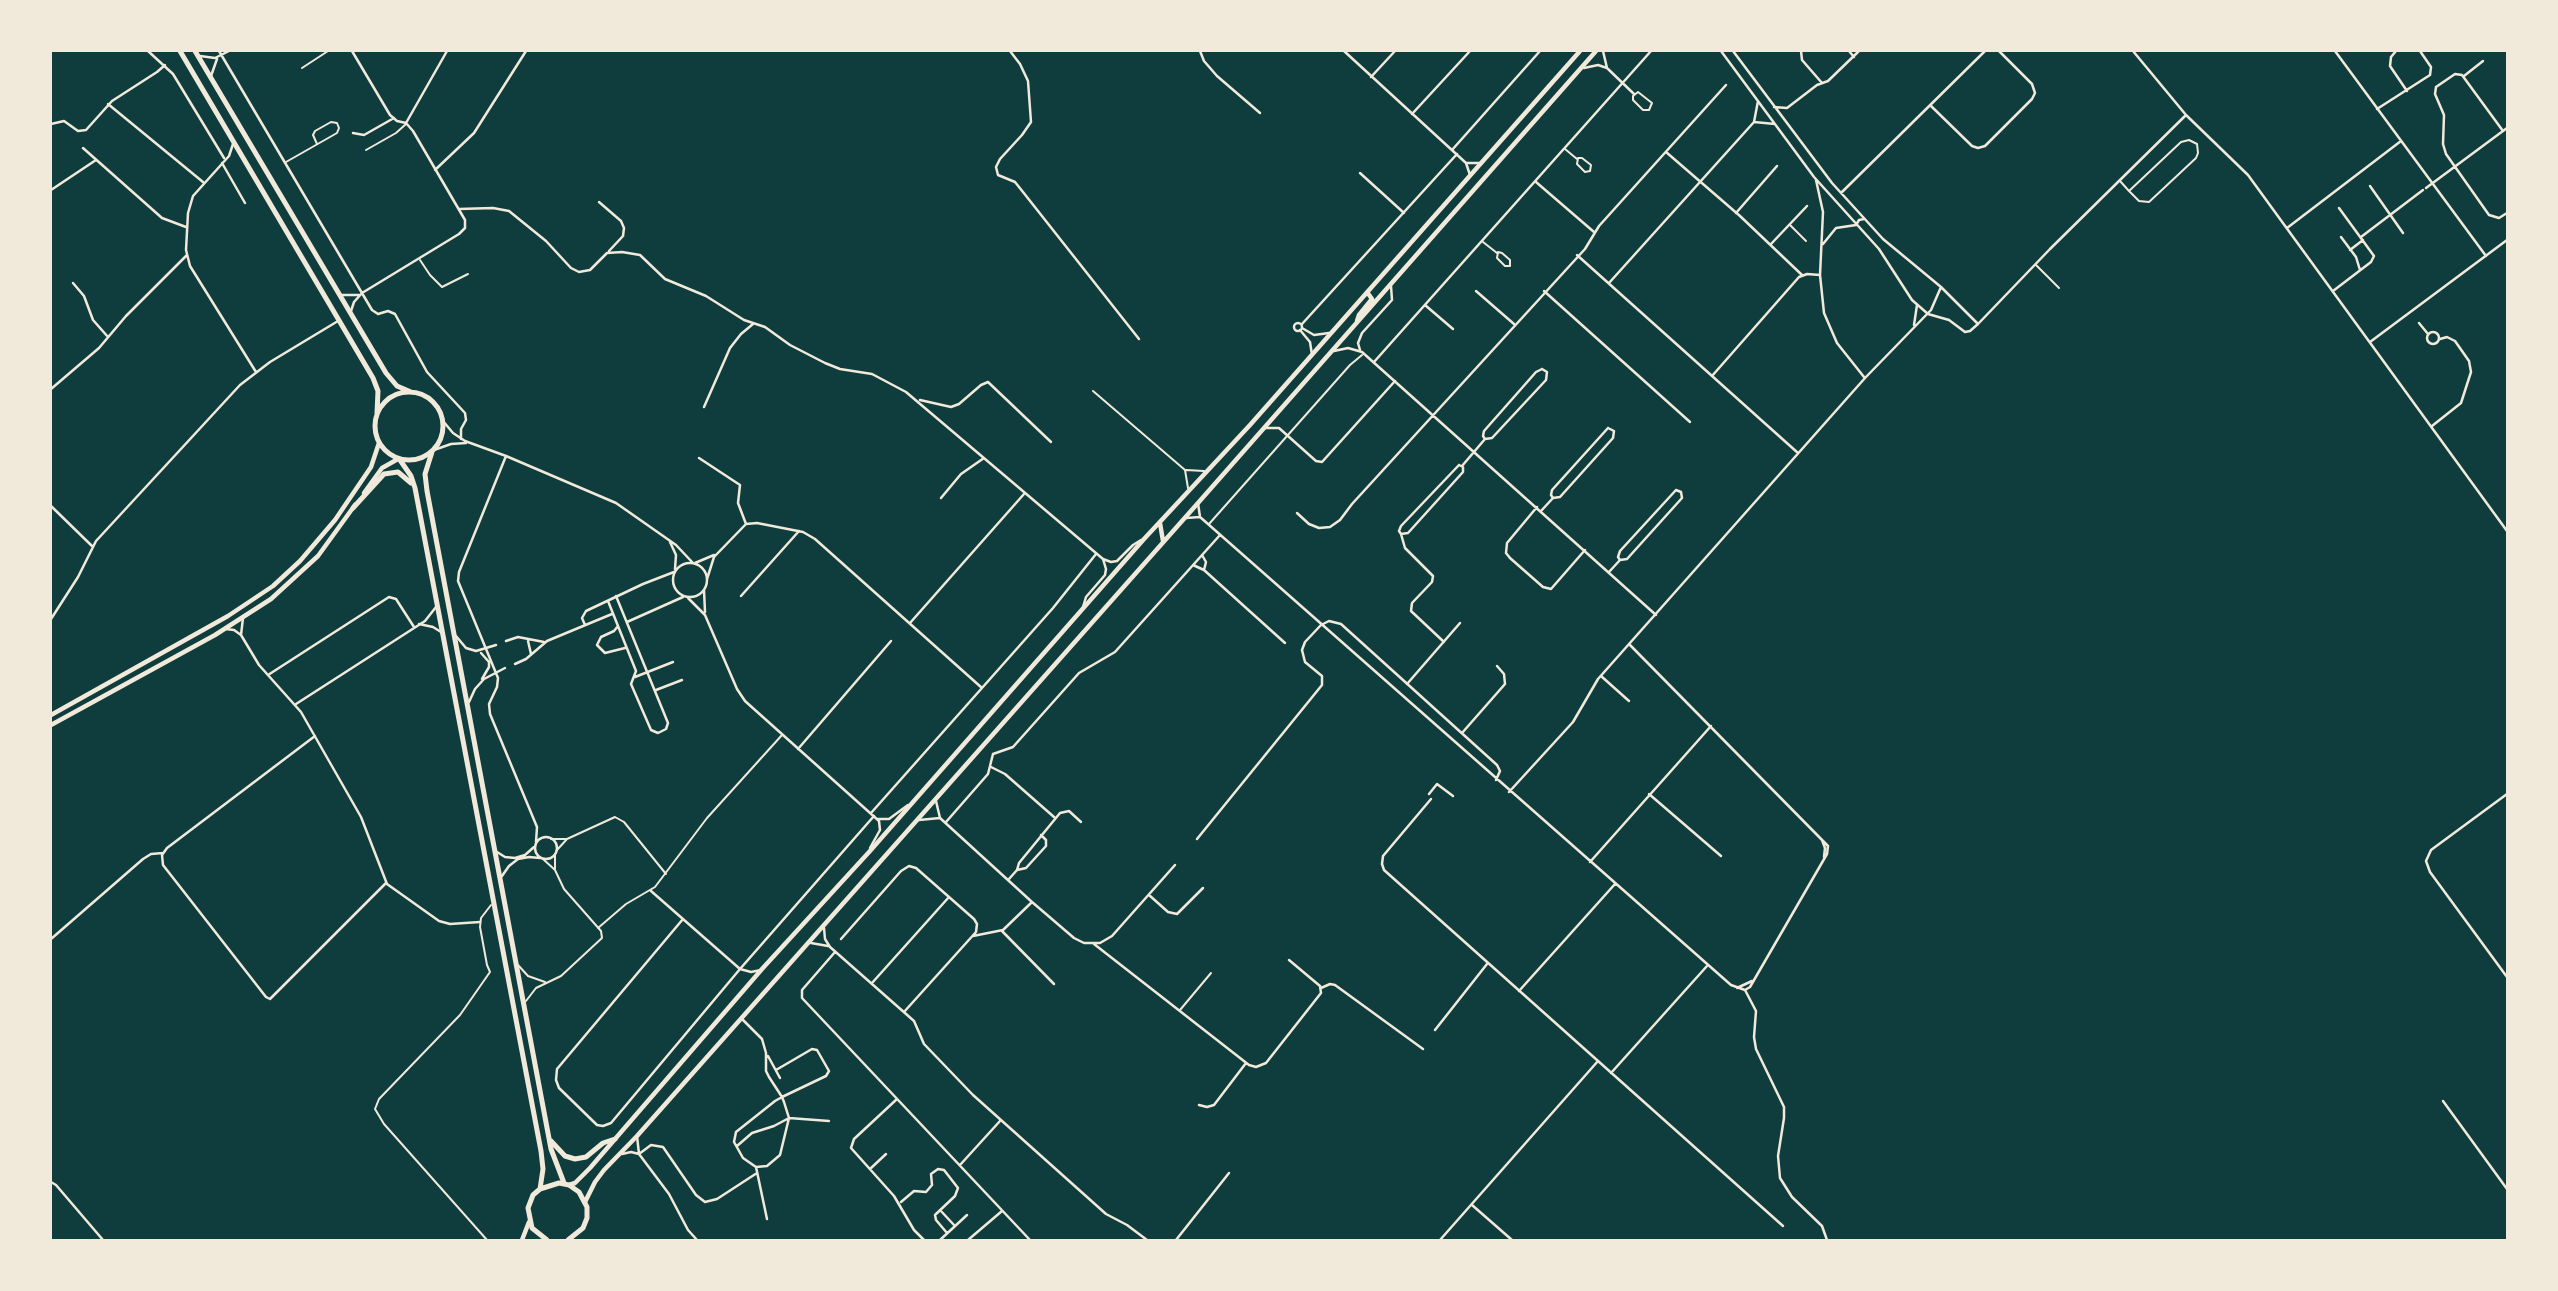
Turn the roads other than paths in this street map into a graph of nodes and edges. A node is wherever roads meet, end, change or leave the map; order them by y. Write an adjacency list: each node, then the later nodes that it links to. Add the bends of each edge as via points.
1 (148, 51): 34 (street)
2 (180, 51): 64 (highway)
3 (219, 51): 31 (street)
4 (229, 51): 31 (street)
5 (328, 51): 35 (lane)
6 (352, 51): 55 (street)
7 (447, 51): 58 (street)
8 (526, 51): 84 (street, via 474,133)
9 (1010, 51): 165 (street, via 1028,81 1031,122 1000,159 999,175 1015,182)
10 (1200, 51): 52 (street, via 1217,76)
11 (1344, 51): 39 (street)
12 (1395, 51): 39 (street)
13 (1470, 51): 53 (street)
14 (1540, 51): 70 (street)
15 (1580, 51): 79 (main road)
16 (1596, 51): 37 (main road)
17 (1603, 51): 36 (street)
18 (1651, 51): 41 (street)
19 (1721, 51): 46 (street)
20 (1732, 51): 49 (street)
21 (1801, 51): 42 (street, via 1801,58)
22 (1849, 51): 32 (street)
23 (1858, 51): 32 (street)
24 (1985, 51): 48 (street)
25 (1999, 51): 48 (street, via 2034,86 2035,93 1984,146 1972,146)
26 (2133, 51): 54 (street)
27 (2335, 51): 51 (street)
28 (2394, 51): 44 (street, via 2390,66)
29 (2420, 51): 44 (street, via 2431,73)
30 (195, 52): 31 (street, via 207,59); 40 (highway)
31 (220, 56): 40 (street); 78 (street)
32 (1854, 57): 42 (street)
33 (2483, 61): 38 (street)
34 (165, 65): 47 (street); 77 (street)
35 (302, 68)
36 (1607, 68): 37 (street); 41 (street)
37 (1580, 69): 136 (main road)
38 (2463, 76): 62 (street); 83 (street, via 2453,75 2434,91 2444,115 2444,148)
39 (1371, 77): 53 (street)
40 (211, 78): 144 (highway)
41 (1623, 82): 45 (street); 68 (street)
42 (1822, 83): 50 (street)
43 (1726, 85): 71 (street)
44 (2407, 91): 51 (street)
45 (1634, 93): 45 (lane, via 1633,100 1643,110 1651,109 1651,101)
46 (1758, 101): 57 (street); 60 (street)
47 (108, 104): 59 (street, via 86,130 78,131 64,121); 92 (street)
48 (1930, 105): 99 (street)
49 (1774, 107): 50 (street); 56 (street)
50 (1787, 108): 56 (street)
51 (2378, 109): 65 (street)
52 (1260, 113)
53 (1412, 114): 70 (street)
54 (2186, 115): 90 (street); 113 (street, via 2242,168)
55 (394, 118): 58 (street); 63 (street, via 364,135)
56 (1784, 120): 93 (street)
57 (1755, 122): 60 (street); 91 (street)
58 (406, 123): 69 (lane); 84 (street)
59 (51, 124)
60 (1775, 124): 88 (street)
61 (2507, 128): 62 (street)
62 (2503, 131): 83 (street)
63 (353, 133)
64 (233, 138): 73 (street); 74 (highway)
65 (2401, 141): 94 (street); 113 (street)
66 (317, 144): 66 (lane, via 338,132 337,123 315,131); 78 (lane)
67 (83, 148): 76 (street)
68 (1564, 148): 75 (lane); 89 (street)
69 (366, 150)
70 (1452, 150): 72 (street)
71 (1666, 152): 91 (street); 114 (street)
72 (1457, 154): 80 (street); 105 (street)
73 (229, 156): 74 (street); 77 (street)
74 (245, 159): 152 (highway)
75 (1577, 159): 75 (lane, via 1585,172 1590,171 1591,165)
76 (96, 160): 97 (street); 112 (street, via 162,218)
77 (223, 161): 82 (street); 87 (street)
78 (286, 162): 145 (street)
79 (1482, 162): 80 (street); 86 (main road)
80 (1466, 163): 86 (street)
81 (1777, 166): 106 (street)
82 (218, 167): 87 (street); 92 (street)
83 (2454, 167): 94 (street); 107 (street, via 2489,215 2499,218)
84 (435, 170): 104 (street)
85 (1360, 173): 105 (street)
86 (1470, 176): 143 (main road)
87 (229, 177): 101 (street)
88 (1814, 177): 96 (street); 122 (street, via 1822,205)
89 (1535, 181): 114 (street); 119 (street)
90 (2120, 181): 98 (lane); 130 (street)
91 (1701, 182): 106 (street); 137 (street)
92 (204, 183): 112 (street, via 190,205)
93 (1832, 183): 96 (street); 99 (street)
94 (2432, 183): 108 (street); 128 (street)
95 (2370, 186): 108 (street)
96 (1825, 189): 111 (street)
97 (51, 190)
98 (2129, 191): 98 (lane, via 2141,202 2151,201 2196,158 2197,144 2181,142)
99 (1841, 193): 109 (street)
100 (599, 202): 124 (street, via 624,228 623,236)
101 (245, 203)
102 (1807, 206): 110 (street)
103 (2339, 208): 117 (street)
104 (459, 209): 124 (street, via 509,211 579,272 590,270); 129 (street, via 466,224 463,232)
105 (1404, 212): 159 (street)
106 (1736, 213): 121 (street)
107 (2507, 213)
108 (2390, 215): 115 (street); 117 (street)
109 (1864, 219): 111 (street); 138 (street)
110 (1789, 225): 120 (lane); 121 (street)
111 (1856, 225): 122 (street, via 1836,229); 147 (street, via 1879,249)
112 (186, 228): 126 (street)
113 (2287, 228): 142 (street)
114 (1594, 232): 127 (street)
115 (2403, 233)
116 (2340, 236): 123 (street)
117 (2362, 238): 123 (street); 131 (street, via 2374,256)
118 (2507, 240): 128 (street)
119 (1482, 241): 125 (lane); 146 (street)
120 (1806, 241)
121 (1771, 244): 133 (street)
122 (1821, 247): 134 (street)
123 (2350, 250): 131 (street)
124 (607, 253): 155 (street, via 640,255 665,279 706,296)
125 (1497, 253): 125 (lane, via 1497,258 1510,266 1510,260)
126 (187, 255): 163 (street); 171 (street)
127 (1577, 255): 137 (street); 141 (street)
128 (2486, 256): 148 (street)
129 (419, 259): 132 (lane, via 442,287); 145 (street)
130 (2035, 264): 139 (lane); 157 (street)
131 (2360, 270): 142 (street)
132 (468, 274)
133 (1802, 275): 134 (street); 172 (street)
134 (1819, 275): 173 (street, via 1832,334)
135 (73, 283): 163 (street)
136 (1391, 284): 153 (main road); 168 (street, via 1392,300 1359,338)
137 (1609, 284): 172 (street)
138 (1941, 288): 149 (street); 157 (street)
139 (2059, 288)
140 (1476, 291): 156 (street)
141 (1544, 291): 156 (street); 183 (street)
142 (2333, 291): 166 (street)
143 (1367, 292): 153 (main road, via 1372,299); 161 (main road)
144 (337, 293): 145 (street); 150 (highway)
145 (362, 293): 150 (street, via 352,305); 187 (street, via 376,314 395,314 427,372 464,412 467,418)
146 (1425, 305): 160 (street); 170 (street)
147 (1917, 305): 149 (street); 158 (street)
148 (2410, 312): 151 (street); 166 (street)
149 (1928, 314): 157 (street, via 1949,320 1965,332); 158 (street)
150 (351, 316): 177 (highway, via 391,380)
151 (2415, 318)
152 (340, 320): 171 (street); 180 (highway, via 376,384)
153 (1357, 322): 167 (main road)
154 (2418, 323): 162 (street)
155 (753, 324): 178 (street, via 829,365 880,377); 179 (street, via 730,348)
156 (1514, 324): 181 (street)
157 (1978, 324)
158 (1914, 325): 173 (street)
159 (1301, 328): 161 (street, via 1314,335); 169 (street)
160 (1453, 329)
161 (1332, 332): 169 (main road)
162 (2428, 335): 164 (street, via 2435,332); 164 (street, via 2431,344)
163 (108, 337): 175 (street)
164 (2440, 339): 184 (street, via 2455,341 2471,372 2461,403)
165 (1139, 340)
166 (2370, 342): 184 (street)
167 (1330, 353): 168 (street, via 1348,348); 185 (main road)
168 (1363, 353): 170 (street); 186 (lane)
169 (1312, 355): 201 (main road)
170 (1374, 362): 174 (street)
171 (256, 372): 225 (street, via 186,442)
172 (1712, 376): 194 (street)
173 (1865, 378): 194 (street)
174 (1395, 381): 181 (street); 186 (street, via 1324,461 1316,461)
175 (51, 389)
176 (1094, 391): 200 (lane)
177 (411, 392): 180 (highway, via 391,397); 182 (highway, via 432,401)
178 (918, 400): 189 (street, via 951,407 988,382); 197 (street)
179 (704, 407)
180 (377, 413): 190 (highway, via 374,428)
181 (1432, 415): 193 (street); 212 (street, via 1337,523 1319,528)
182 (443, 421): 187 (street); 192 (highway)
183 (1690, 422)
184 (2432, 426): 219 (street)
185 (1262, 429): 186 (street, via 1279,428); 207 (main road)
186 (1287, 435): 217 (lane)
187 (461, 439): 191 (street)
188 (1485, 439): 188 (street, via 1491,440 1546,380 1546,371 1536,372 1484,431); 193 (street)
189 (1051, 442)
190 (379, 443): 198 (highway); 292 (main road, via 367,472 324,534 273,586)
191 (470, 443): 192 (street, via 451,443); 195 (street)
192 (433, 451): 198 (highway, via 417,460); 261 (highway, via 425,483)
193 (1474, 452): 199 (street); 209 (street)
194 (1798, 453): 248 (street)
195 (506, 456): 222 (street, via 616,503); 272 (street, via 458,577)
196 (699, 458): 216 (street, via 740,485 738,503)
197 (985, 458): 204 (street); 205 (street, via 961,474)
198 (399, 459): 202 (highway); 210 (main road, via 382,468)
199 (1462, 466): 220 (street, via 1462,474 1408,533); 220 (street, via 1455,466 1401,526)
200 (1185, 470): 201 (lane); 203 (lane)
201 (1205, 471): 203 (main road)
202 (415, 488): 210 (highway, via 402,474 389,473); 244 (highway)
203 (1188, 489): 215 (main road)
204 (1024, 494): 228 (street); 252 (street)
205 (941, 498)
206 (1553, 498): 206 (street, via 1560,497 1613,438 1613,429 1606,429 1552,490); 211 (street)
207 (1198, 503): 213 (street); 214 (main road)
208 (51, 506): 225 (street)
209 (1537, 507): 211 (street); 226 (street, via 1508,541 1510,558 1551,589)
210 (353, 508): 249 (main road, via 309,566)
211 (1541, 511): 226 (street)
212 (1297, 513)
213 (1200, 516): 214 (street); 217 (street)
214 (1184, 518): 224 (main road)
215 (1160, 522): 223 (main road); 224 (main road)
216 (746, 524): 218 (street); 227 (street)
217 (1208, 524): 221 (street)
218 (799, 530): 240 (street); 252 (street, via 812,536)
219 (2507, 531)
220 (1401, 534): 267 (street, via 1405,548 1431,572 1433,580 1412,603 1411,611)
221 (1220, 535): 229 (street); 256 (street)
222 (668, 539): 232 (street); 235 (street, via 676,555)
223 (1144, 539): 230 (street, via 1117,561); 245 (main road)
224 (1163, 541): 306 (main road)
225 (93, 547): 250 (street)
226 (1585, 550): 236 (street)
227 (717, 553): 232 (street); 237 (street)
228 (1096, 553): 230 (street); 287 (street)
229 (1202, 555): 233 (street); 234 (street)
230 (1103, 559): 245 (street, via 1105,575 1086,597)
231 (1620, 560): 231 (street, via 1628,559 1681,499 1681,492 1674,491 1629,541 1619,553); 236 (street)
232 (694, 563): 235 (street, via 683,564); 237 (street)
233 (1193, 565): 234 (street); 299 (street, via 1115,652 1079,673 1013,747 993,754)
234 (1204, 570): 268 (street)
235 (674, 572): 239 (street); 241 (street, via 673,587)
236 (1609, 572): 248 (street)
237 (707, 579): 238 (street)
238 (704, 590): 242 (street); 247 (street)
239 (616, 596): 243 (street); 251 (street)
240 (741, 596)
241 (684, 597): 242 (street); 251 (street)
242 (688, 598): 247 (street)
243 (607, 601): 246 (street); 255 (street, via 584,612)
244 (437, 607): 253 (street); 260 (highway)
245 (1084, 608): 308 (main road)
246 (612, 614): 255 (street); 257 (street)
247 (705, 615): 296 (street, via 741,695)
248 (1656, 615): 269 (street)
249 (243, 618): 259 (main road); 262 (street)
250 (51, 619)
251 (627, 622): 280 (street)
252 (910, 623): 287 (street)
253 (419, 624): 258 (street); 260 (street)
254 (1460, 624): 267 (street)
255 (585, 625): 265 (street)
256 (1321, 625): 286 (street, via 1339,623); 300 (street); 319 (street, via 1305,642 1302,653 1305,662 1322,676 1322,685)
257 (618, 626): 271 (street); 271 (street, via 597,645 604,653)
258 (414, 627): 281 (street, via 399,601 389,597); 290 (street)
259 (226, 629): 262 (street); 293 (main road)
260 (441, 632): 341 (highway)
261 (454, 633): 273 (street, via 462,645); 291 (highway)
262 (241, 635): 281 (street)
263 (525, 638): 264 (street); 265 (street); 274 (street)
264 (506, 641)
265 (547, 641): 274 (street)
266 (891, 641): 298 (street)
267 (1444, 642): 286 (street)
268 (1285, 643)
269 (1629, 644): 282 (street); 294 (street)
270 (496, 645): 272 (street)
271 (627, 648): 283 (street, via 636,671)
272 (486, 650): 273 (street); 279 (street)
273 (478, 652): 285 (street, via 489,662)
274 (531, 654): 276 (street)
275 (673, 662): 280 (street)
276 (515, 664)
277 (1497, 666): 295 (street, via 1505,684)
278 (505, 668): 279 (street)
279 (496, 672): 285 (street); 315 (street, via 498,683 490,714)
280 (647, 672): 283 (street); 288 (street)
281 (268, 675): 290 (street)
282 (1601, 676): 289 (street); 301 (street, via 1573,722)
283 (632, 678): 288 (street, via 656,733 668,723)
284 (682, 680): 288 (street)
285 (481, 682): 291 (street)
286 (1406, 684): 295 (street)
287 (982, 688): 309 (street)
288 (655, 691)
289 (1629, 701)
290 (296, 704): 297 (street)
291 (467, 709): 321 (highway)
292 (51, 715)
293 (51, 725)
294 (1711, 726): 303 (street); 363 (street, via 1829,848)
295 (1462, 733): 300 (street, via 1498,766)
296 (782, 735): 298 (street); 332 (lane, via 707,818)
297 (315, 736): 324 (street); 335 (street, via 363,822)
298 (798, 749): 309 (street)
299 (991, 767): 311 (street); 313 (street)
300 (1496, 780): 301 (street)
301 (1509, 792): 328 (street)
302 (1429, 794): 305 (street, via 1437,784)
303 (1649, 794): 325 (street); 328 (street)
304 (2507, 794): 362 (street, via 2431,850 2426,861)
305 (1453, 796)
306 (936, 798): 310 (street); 312 (main road)
307 (1431, 799): 357 (street, via 1384,854 1382,867)
308 (911, 804): 309 (street, via 889,819); 322 (main road)
309 (874, 816): 322 (street, via 881,828); 359 (street)
310 (940, 818): 312 (street); 313 (street)
311 (1055, 818): 314 (street, via 1066,811); 316 (street)
312 (914, 822): 345 (main road)
313 (946, 822): 334 (street)
314 (1081, 822)
315 (537, 827): 317 (street); 320 (street)
316 (1041, 835): 331 (street); 331 (street, via 1046,846 1026,868)
317 (550, 838): 318 (lane); 320 (street); 323 (street)
318 (567, 839): 323 (lane); 332 (lane, via 618,818)
319 (1197, 839)
320 (536, 843): 326 (street); 327 (street, via 535,852)
321 (495, 850): 326 (street, via 505,857); 333 (highway)
322 (870, 850): 360 (main road)
323 (556, 852): 327 (street, via 550,859); 330 (lane)
324 (163, 853): 335 (street, via 162,862 176,884 268,999); 349 (street, via 143,859)
325 (1721, 856)
326 (520, 858): 327 (street); 333 (street)
327 (542, 859): 330 (lane)
328 (1590, 862): 336 (street)
329 (1175, 865): 339 (street)
330 (555, 870): 346 (lane, via 564,889)
331 (1017, 870): 334 (street)
332 (666, 874): 338 (lane)
333 (500, 879): 355 (highway)
334 (1009, 879): 342 (street)
335 (386, 883): 344 (street, via 439,921)
336 (1615, 884): 358 (street); 370 (street)
337 (1203, 888): 339 (street, via 1177,914)
338 (651, 891): 343 (street); 346 (lane, via 626,904)
339 (1149, 895): 352 (street, via 1112,936)
340 (949, 897): 348 (street, via 977,924); 350 (street, via 909,866); 365 (street)
341 (494, 901): 344 (lane); 404 (highway, via 541,1151)
342 (1032, 902): 347 (street); 352 (street, via 1079,941)
343 (683, 919): 359 (street); 359 (street, via 557,1069 558,1088 594,1123 611,1123)
344 (480, 922): 420 (lane, via 490,972 460,1015 375,1107 384,1124)
345 (824, 925): 351 (main road); 353 (street)
346 (598, 928): 364 (lane, via 601,941)
347 (1002, 931): 348 (street); 366 (street)
348 (973, 936): 373 (street)
349 (51, 939)
350 (841, 939)
351 (808, 943): 353 (street); 374 (main road)
352 (1094, 944): 372 (street)
353 (830, 947): 354 (street)
354 (835, 952): 365 (street); 384 (street, via 802,990 802,998)
355 (515, 960): 364 (lane, via 527,976); 371 (highway)
356 (1289, 960): 367 (street)
357 (1487, 963): 370 (street); 375 (street)
358 (1708, 965): 368 (street); 381 (street)
359 (740, 969): 360 (street)
360 (762, 969): 392 (main road)
361 (1211, 973): 372 (lane)
362 (2507, 977)
363 (1752, 981): 368 (street); 369 (street)
364 (550, 982): 371 (lane, via 536,988)
365 (872, 983): 373 (street)
366 (1055, 984)
367 (1321, 988): 376 (street, via 1335,985); 379 (street, via 1320,996 1266,1063 1256,1067)
368 (1737, 988): 369 (street)
369 (1745, 990): 434 (street, via 1756,1011 1755,1049 1784,1107 1780,1178 1822,1226)
370 (1519, 991): 378 (street)
371 (524, 1007): 391 (highway)
372 (1180, 1010): 379 (street)
373 (904, 1012): 389 (street, via 917,1024 928,1048)
374 (741, 1018): 377 (street, via 761,1039); 390 (main road)
375 (1435, 1030)
376 (1423, 1049)
377 (766, 1053): 380 (street); 383 (street, via 766,1071)
378 (1598, 1061): 381 (street); 408 (street)
379 (1246, 1063): 386 (street, via 1216,1103)
380 (775, 1070): 382 (street); 383 (street, via 812,1049 829,1069 826,1076)
381 (1611, 1073): 415 (street)
382 (780, 1078)
383 (782, 1097): 387 (street); 393 (street, via 739,1129 734,1137)
384 (897, 1099): 397 (street); 399 (street, via 852,1142 853,1151)
385 (2443, 1101): 405 (street)
386 (1199, 1105)
387 (789, 1118): 388 (street); 393 (street, via 752,1133); 398 (street, via 780,1155 767,1166)
388 (829, 1121)
389 (1000, 1121): 397 (street); 430 (street, via 1105,1214)
390 (637, 1136): 394 (street); 396 (main road)
391 (550, 1139): 392 (highway, via 565,1156 575,1159); 403 (highway, via 556,1168)
392 (615, 1139): 403 (main road, via 580,1179)
393 (737, 1146): 398 (street)
394 (639, 1154): 396 (street); 400 (street, via 648,1146 661,1145 705,1202); 424 (street)
395 (886, 1154): 399 (street)
396 (619, 1156): 406 (main road, via 599,1175)
397 (959, 1166): 410 (street)
398 (756, 1167): 400 (street)
399 (870, 1169): 407 (street)
400 (757, 1173): 412 (street)
401 (1229, 1173): 431 (street)
402 (51, 1182): 419 (street)
403 (566, 1184): 404 (highway); 406 (highway)
404 (540, 1189): 413 (highway, via 529,1203)
405 (2507, 1189)
406 (586, 1202): 418 (highway, via 587,1218)
407 (900, 1203): 409 (street, via 914,1191 923,1193 931,1188 930,1176 940,1168 958,1190); 417 (street)
408 (1472, 1205): 432 (street); 433 (street)
409 (940, 1210): 414 (street); 416 (street, via 935,1218)
410 (1002, 1211): 428 (street); 429 (street)
411 (967, 1214): 414 (street)
412 (768, 1219)
413 (529, 1222): 421 (main road); 422 (highway)
414 (955, 1226): 416 (street)
415 (1783, 1226)
416 (947, 1233): 427 (street)
417 (919, 1236): 425 (street); 426 (street)
418 (576, 1238): 423 (highway)
419 (103, 1240)
420 (487, 1240)
421 (522, 1240)
422 (546, 1240)
423 (568, 1240)
424 (697, 1240)
425 (916, 1240)
426 (924, 1240)
427 (940, 1240)
428 (968, 1240)
429 (1030, 1240)
430 (1147, 1240)
431 (1176, 1240)
432 (1440, 1240)
433 (1512, 1240)
434 (1826, 1240)

